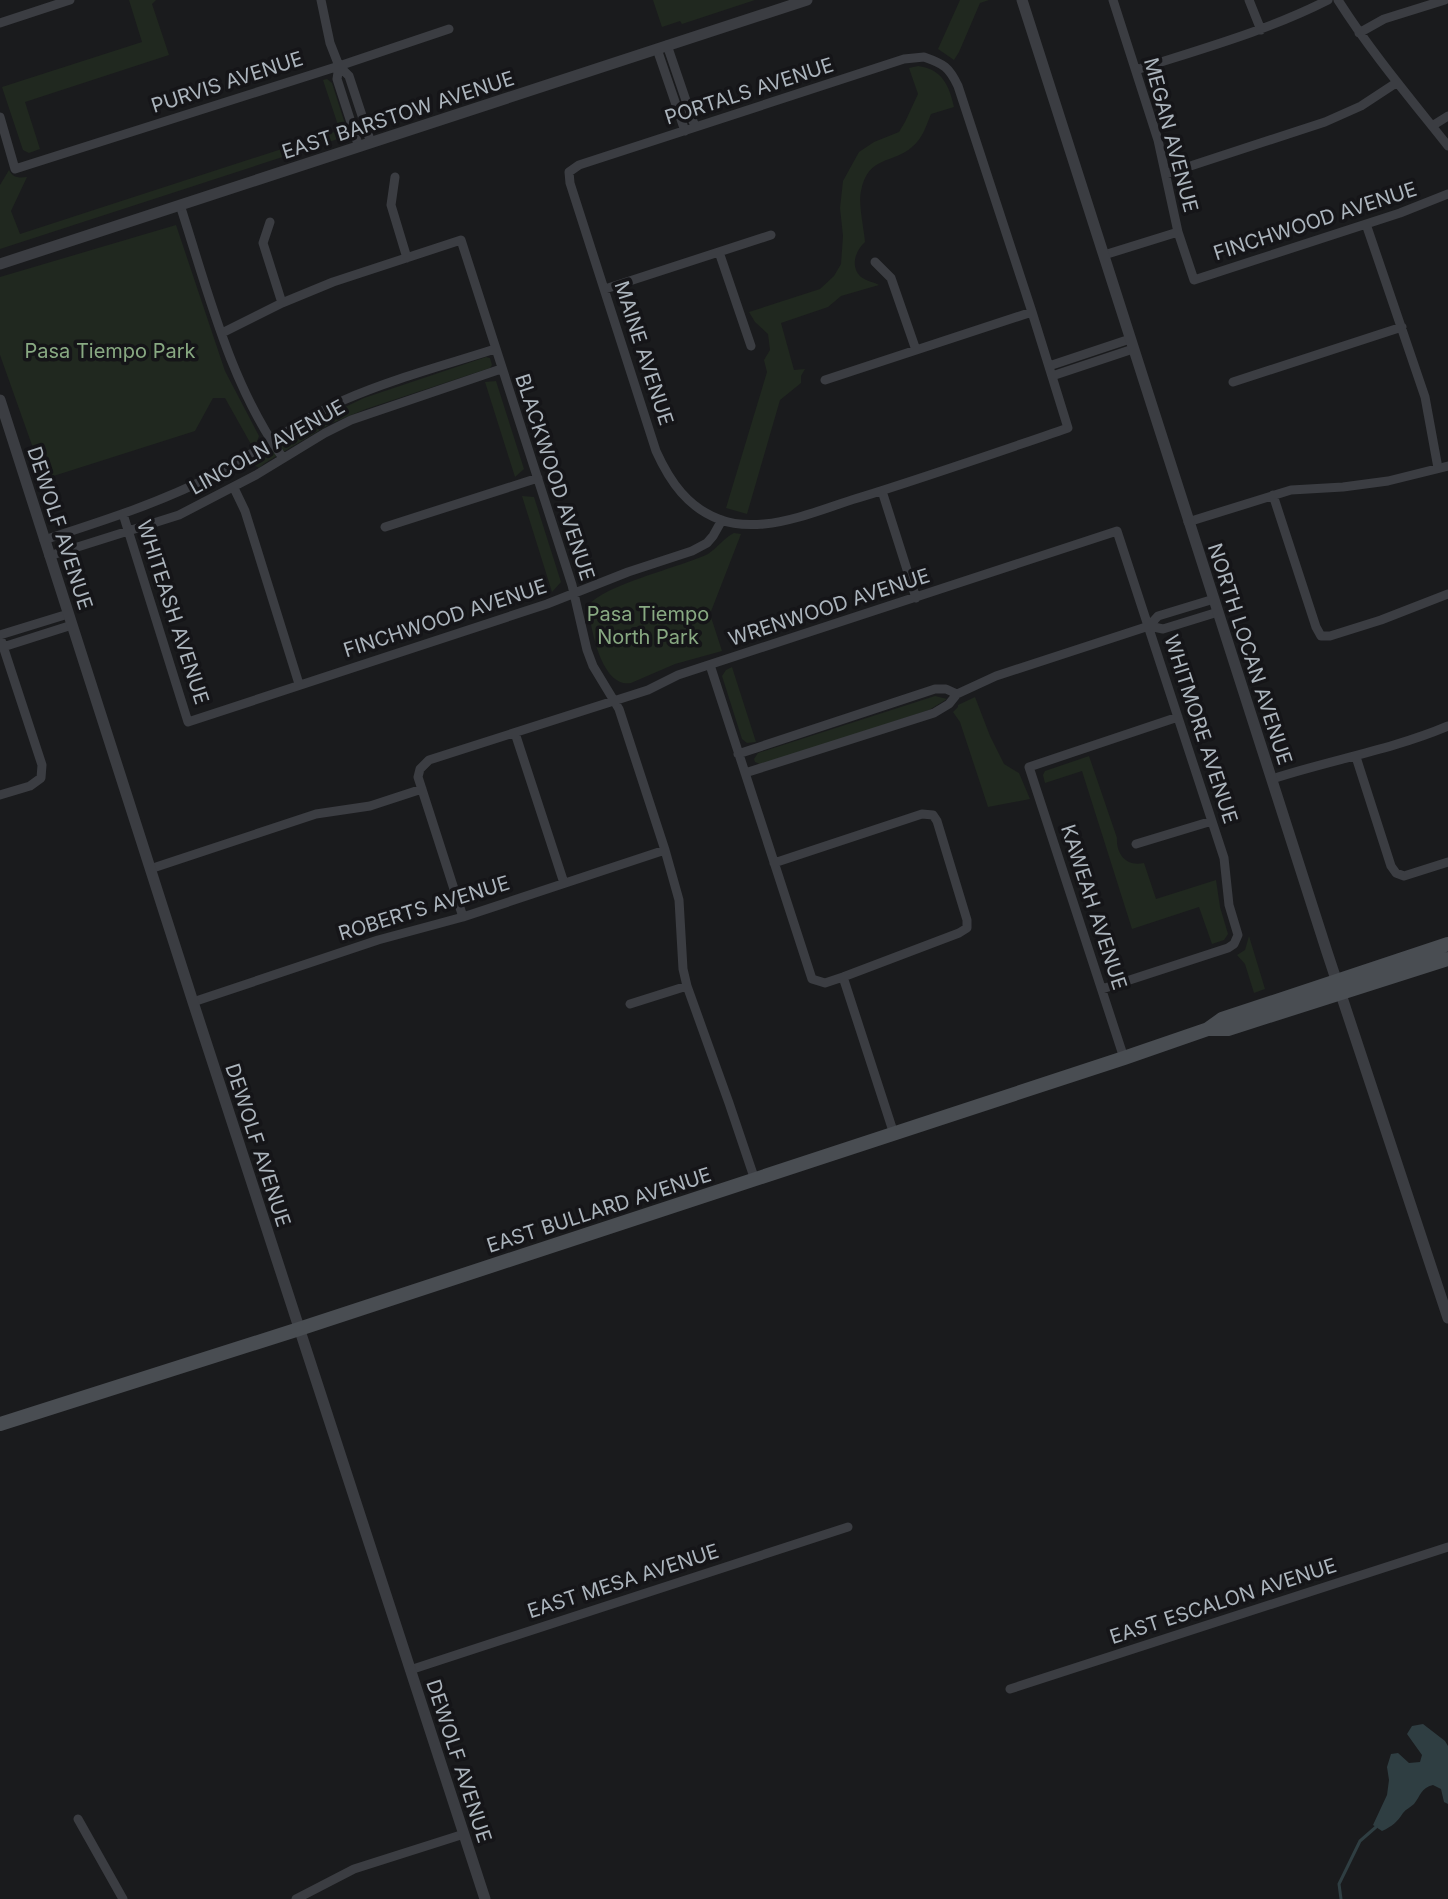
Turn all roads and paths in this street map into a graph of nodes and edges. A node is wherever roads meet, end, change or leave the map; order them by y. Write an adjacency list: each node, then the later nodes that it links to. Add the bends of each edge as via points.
1 (70, 0): 10 (street)
2 (321, 0): 15 (street)
3 (807, 0): 14 (street, EAST BARSTOW AVENUE)
4 (1022, 0): 34 (street, NORTH LOCAN AVENUE)
5 (1113, 0): 16 (street, MEGAN AVENUE)
6 (1249, 0): 12 (street)
7 (1328, 0): 12 (street)
8 (1338, 0): 13 (street)
9 (1445, 0): 13 (street, via 1384,19)
10 (0, 23)
11 (449, 29): 15 (street, PURVIS AVENUE)
12 (1261, 30): 16 (street)
13 (1359, 33): 17 (street)
14 (662, 47): 21 (street); 22 (street, EAST BARSTOW AVENUE)
15 (339, 66): 19 (street, PURVIS AVENUE, via 15,169); 22 (street, via 349,76)
16 (1136, 70): 25 (street, MEGAN AVENUE)
17 (1396, 83): 20 (street); 25 (street, via 1325,122)
18 (1448, 116): 20 (street)
19 (0, 117)
20 (1432, 126): 23 (street)
21 (690, 129): 24 (street, PORTALS AVENUE); 41 (street, PORTALS AVENUE, via 904,59 924,57 942,64 958,86)
22 (365, 145): 28 (street, EAST BARSTOW AVENUE)
23 (1448, 146)
24 (569, 172): 39 (street, MAINE AVENUE)
25 (1166, 174): 31 (street, MEGAN AVENUE)
26 (395, 177): 35 (street, via 391,205)
27 (1448, 194): 30 (street, FINCHWOOD AVENUE)
28 (180, 205): 37 (street, EAST BARSTOW AVENUE); 43 (street)
29 (270, 222): 40 (street, via 263,243)
30 (1366, 224): 38 (street, FINCHWOOD AVENUE); 42 (street)
31 (1178, 232): 34 (street); 38 (street, MEGAN AVENUE)
32 (771, 235): 33 (street)
33 (719, 252): 39 (street); 45 (street)
34 (1104, 255): 44 (street, NORTH LOCAN AVENUE)
35 (407, 258): 40 (street); 46 (street, BLACKWOOD AVENUE, via 461,240)
36 (875, 262): 47 (street, via 891,278)
37 (0, 264)
38 (1194, 280)
39 (605, 289): 61 (street, MAINE AVENUE, via 666,473 695,505)
40 (282, 303): 43 (street)
41 (1032, 312): 47 (street); 49 (street)
42 (1402, 327): 51 (street); 55 (street)
43 (222, 333): 53 (street)
44 (1132, 344): 49 (street); 62 (street, NORTH LOCAN AVENUE)
45 (751, 346)
46 (495, 349): 48 (street, BLACKWOOD AVENUE); 53 (street, LINCOLN AVENUE, via 356,395)
47 (916, 350): 50 (street)
48 (501, 369): 54 (street, LINCOLN AVENUE, via 351,420); 56 (street, BLACKWOOD AVENUE)
49 (1050, 371): 58 (street, via 1068,428)
50 (825, 380)
51 (1233, 382)
52 (0, 400): 66 (street, DEWOLF AVENUE)
53 (272, 442): 54 (street); 60 (street, LINCOLN AVENUE, via 201,481)
54 (283, 458): 57 (street, LINCOLN AVENUE)
55 (1443, 467): 59 (street, via 1388,481)
56 (538, 478): 63 (street); 69 (street, BLACKWOOD AVENUE)
57 (234, 488): 64 (street, LINCOLN AVENUE, via 179,515); 77 (street)
58 (882, 491): 61 (street, via 784,521); 70 (street)
59 (1273, 495): 62 (street); 68 (street, via 1321,636)
60 (123, 514): 64 (street, WHITEASH AVENUE); 66 (street, LINCOLN AVENUE)
61 (722, 520): 69 (street, FINCHWOOD AVENUE, via 700,547)
62 (1188, 522): 71 (street, NORTH LOCAN AVENUE)
63 (385, 527)
64 (128, 531): 67 (street, LINCOLN AVENUE); 81 (street, WHITEASH AVENUE)
65 (1117, 531): 70 (street, WRENWOOD AVENUE); 74 (street, WHITMORE AVENUE)
66 (44, 540): 67 (street, DEWOLF AVENUE)
67 (49, 556): 73 (street, DEWOLF AVENUE)
68 (1448, 594)
69 (575, 595): 77 (street, FINCHWOOD AVENUE); 79 (street, BLACKWOOD AVENUE, via 593,666)
70 (916, 598): 76 (street, WRENWOOD AVENUE)
71 (1214, 599): 72 (street, NORTH LOCAN AVENUE); 74 (street, via 1158,616)
72 (1218, 612): 74 (street, via 1163,629); 87 (street, NORTH LOCAN AVENUE)
73 (70, 619): 75 (street); 95 (street, DEWOLF AVENUE)
74 (1149, 626): 78 (street); 80 (street, WHITMORE AVENUE)
75 (1, 640): 89 (street, via 42,765 41,778 30,786)
76 (710, 665): 79 (street, WRENWOOD AVENUE); 84 (street)
77 (299, 684): 81 (street, FINCHWOOD AVENUE)
78 (957, 694): 84 (street, via 935,689); 86 (street, via 934,713)
79 (615, 701): 83 (street, WRENWOOD AVENUE); 92 (street, BLACKWOOD AVENUE)
80 (1178, 717): 90 (street, WHITMORE AVENUE); 103 (street, KAWEAH AVENUE, via 1029,767)
81 (188, 722)
82 (1448, 726): 85 (street)
83 (515, 733): 88 (street, WRENWOOD AVENUE, via 429,760 418,777); 96 (street)
84 (738, 754): 86 (street)
85 (1356, 757): 87 (street); 93 (street, via 1396,873 1404,876)
86 (745, 773): 94 (street)
87 (1272, 779): 102 (street, NORTH LOCAN AVENUE)
88 (422, 789): 95 (street, via 370,806 316,814); 97 (street)
89 (0, 795)
90 (1212, 821): 91 (street); 103 (street, WHITMORE AVENUE, via 1224,858 1237,941)
91 (1136, 844)
92 (665, 850): 96 (street, ROBERTS AVENUE); 101 (street, BLACKWOOD AVENUE, via 679,900)
93 (1448, 862)
94 (774, 863): 100 (street, via 812,979 825,983); 100 (street, via 922,814 937,821 967,928)
95 (150, 869): 104 (street, DEWOLF AVENUE)
96 (564, 883): 97 (street, ROBERTS AVENUE)
97 (463, 917): 104 (street, ROBERTS AVENUE)
98 (1448, 944): 102 (main road, EAST BULLARD AVENUE)
99 (1448, 959): 102 (main road, EAST BULLARD AVENUE)
100 (843, 977): 107 (street)
101 (687, 986): 105 (street); 108 (street, BLACKWOOD AVENUE)
102 (1339, 987): 106 (main road, EAST BULLARD AVENUE, via 1228,1029 1208,1029); 109 (street, NORTH LOCAN AVENUE)
103 (1102, 989): 106 (street, KAWEAH AVENUE)
104 (193, 1002): 110 (street, DEWOLF AVENUE)
105 (630, 1004)
106 (1124, 1058): 107 (main road, EAST BULLARD AVENUE)
107 (894, 1134): 108 (main road, EAST BULLARD AVENUE)
108 (755, 1180): 110 (main road, EAST BULLARD AVENUE)
109 (1448, 1318)
110 (299, 1329): 111 (main road, EAST BULLARD AVENUE); 114 (street, DEWOLF AVENUE)
111 (0, 1424)
112 (848, 1527): 114 (street, EAST MESA AVENUE)
113 (1448, 1547): 115 (street, EAST ESCALON AVENUE)
114 (410, 1670): 117 (street, DEWOLF AVENUE)
115 (1010, 1689)
116 (78, 1819): 118 (street)
117 (464, 1834): 119 (street, via 354,1869); 120 (street, DEWOLF AVENUE)
118 (123, 1899)
119 (296, 1899)
120 (485, 1899)

